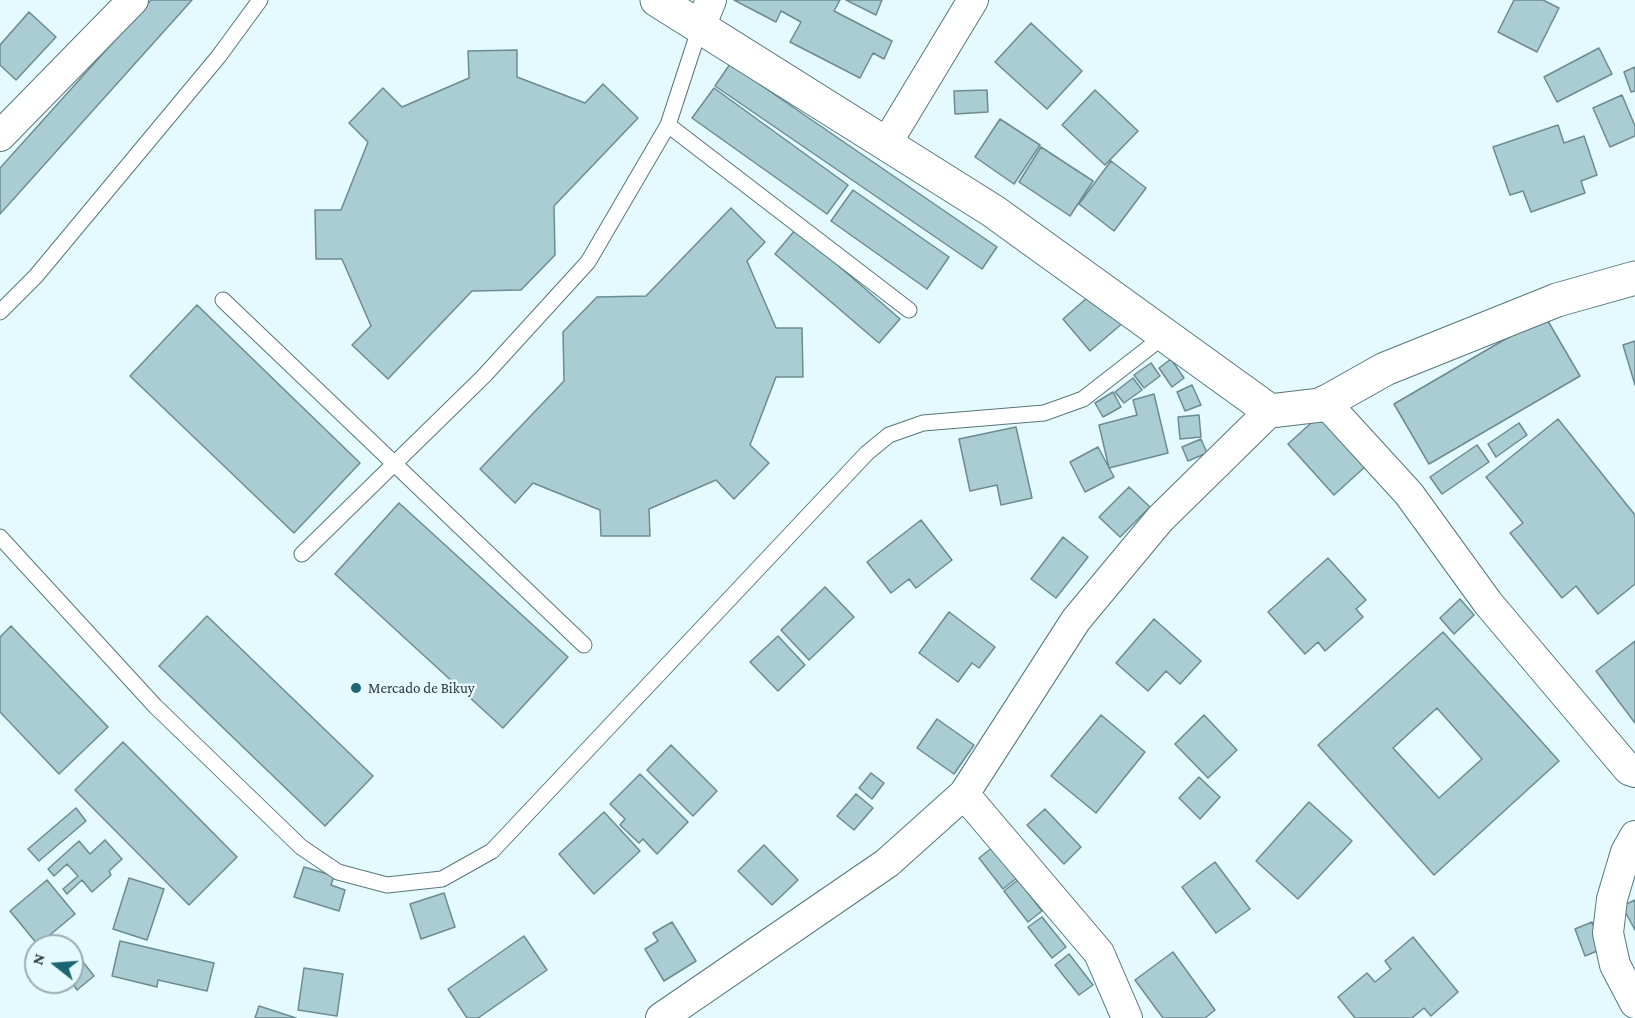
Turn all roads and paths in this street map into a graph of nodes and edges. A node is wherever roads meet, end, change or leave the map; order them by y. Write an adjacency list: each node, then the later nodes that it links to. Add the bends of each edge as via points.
1 (133, 0): 7 (street)
2 (260, 0): 12 (lane, via 219,56 44,267)
3 (657, 0): 5 (street)
4 (973, 0): 8 (street)
5 (706, 13): 6 (lane); 8 (street)
6 (668, 126): 11 (lane); 16 (lane, via 588,262 484,376)
7 (0, 136)
8 (886, 144): 13 (street, via 993,211)
9 (1635, 278): 14 (street, via 1557,300 1385,369)
10 (223, 300): 16 (lane)
11 (909, 310)
12 (0, 312)
13 (1164, 336): 15 (street); 17 (lane, via 1083,399 1044,413 923,423 889,435 867,453 492,851 442,879 387,885 338,872 301,847 155,705)
14 (1323, 401): 15 (street, via 1321,405); 20 (street, via 1408,494 1488,603 1629,770)
15 (1270, 411): 21 (street, via 1160,519 1076,620)
16 (394, 463): 18 (lane); 19 (lane)
17 (0, 537)
18 (302, 554)
19 (584, 645)
20 (1635, 772)
21 (964, 794): 24 (street, via 887,863); 25 (street, via 1099,952)
22 (1635, 836): 23 (street, via 1612,899 1608,933 1615,965)
23 (1635, 1003)
24 (662, 1018)
25 (1127, 1018)

